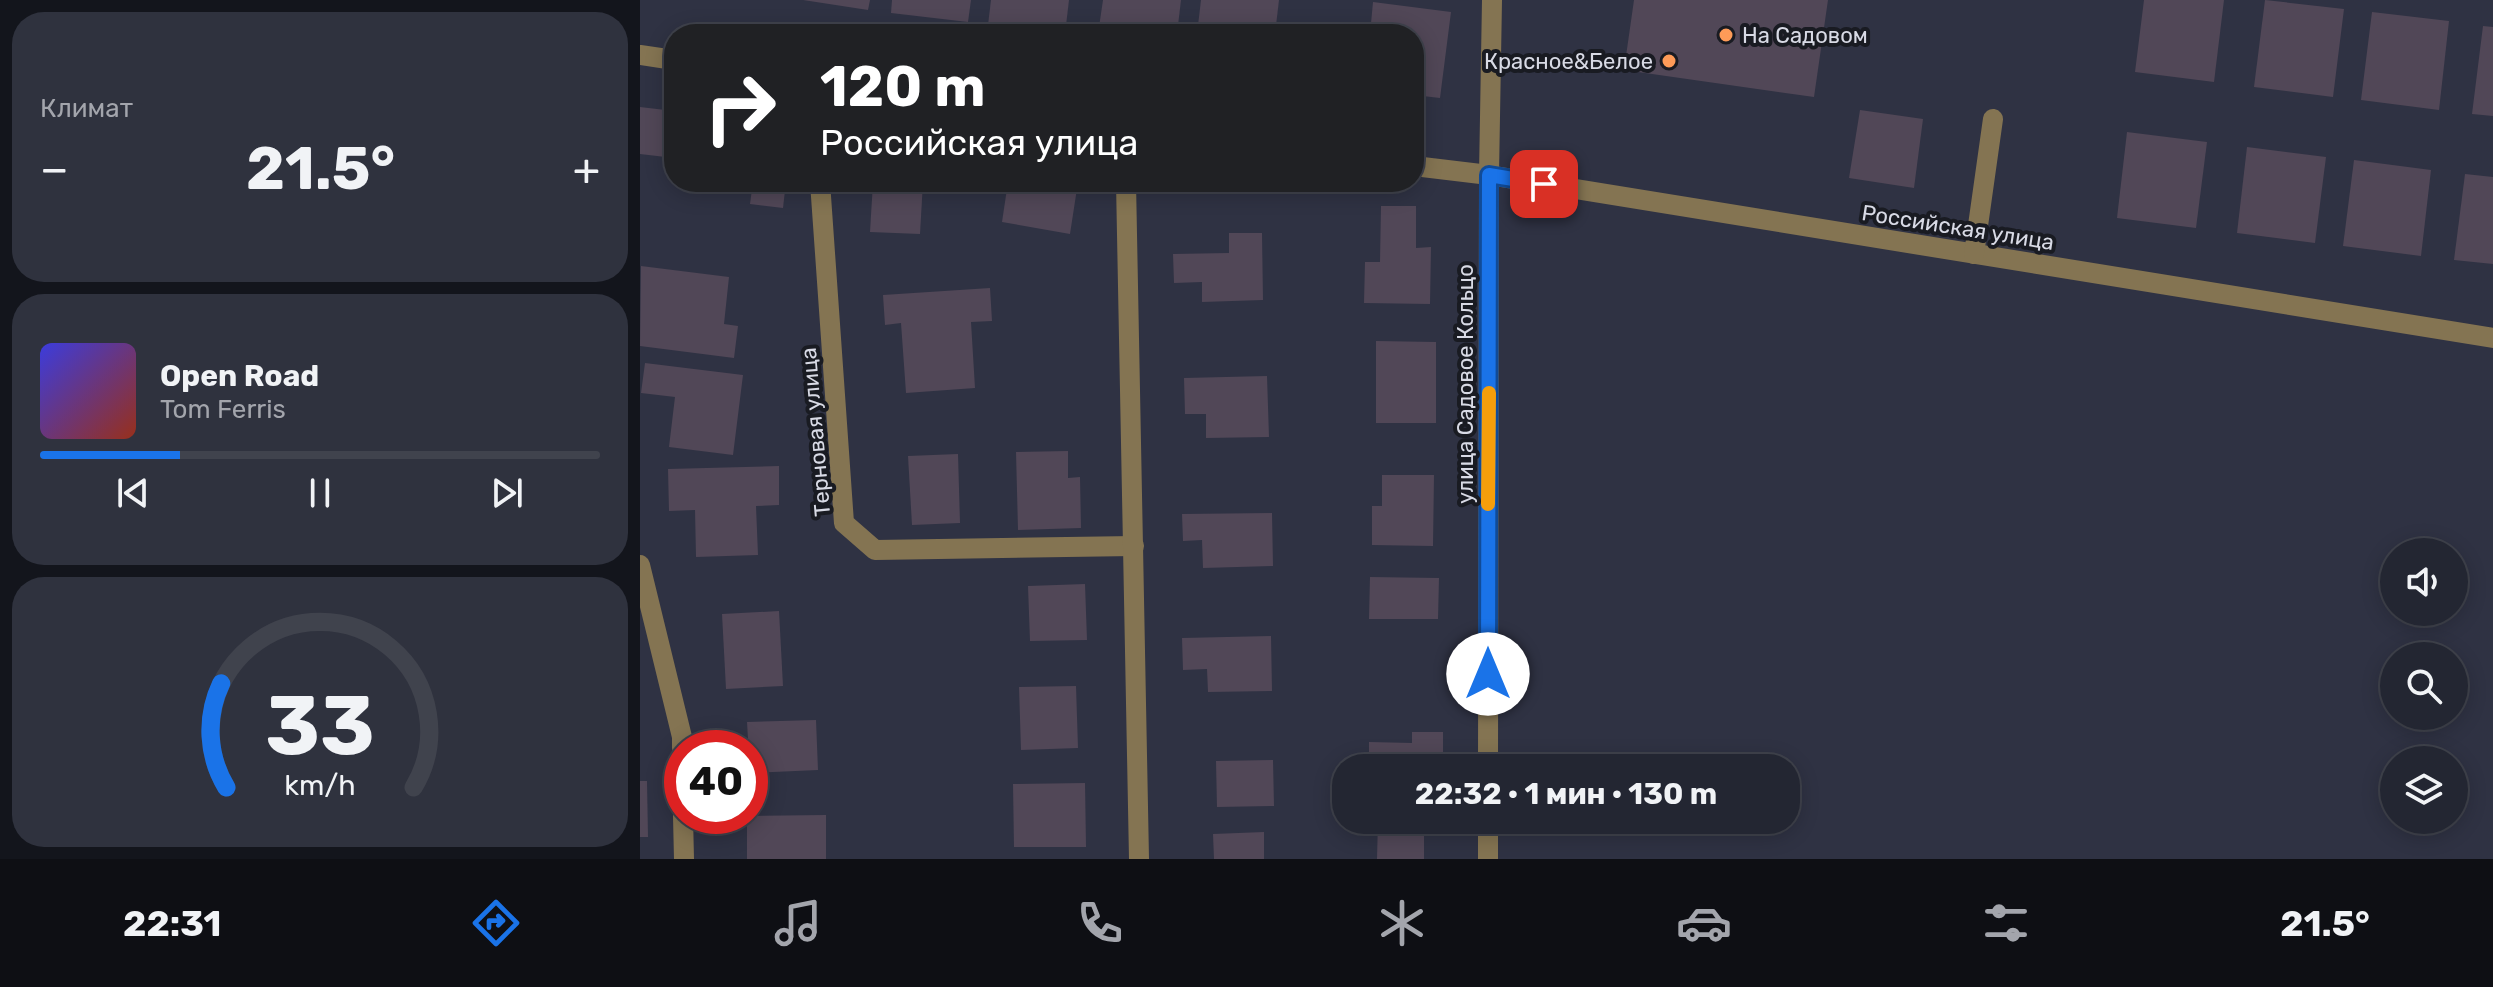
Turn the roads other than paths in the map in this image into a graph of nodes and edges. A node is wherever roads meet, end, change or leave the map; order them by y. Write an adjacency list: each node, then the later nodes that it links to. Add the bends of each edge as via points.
1 (1492, 0): 6 (street, улица Садовое Кольцо)
2 (640, 55): 3 (street)
3 (664, 59)
4 (1993, 119): 9 (street)
5 (1424, 167): 6 (street, Российская улица)
6 (1489, 175): 9 (street, Российская улица); 14 (street, улица Садовое Кольцо)
7 (821, 192): 11 (street, Терновая улица, via 844,523 875,550)
8 (1126, 192): 11 (street)
9 (1974, 254): 10 (street, Российская улица)
10 (2493, 338)
11 (1134, 546): 18 (street)
12 (640, 565): 13 (street)
13 (680, 730)
14 (1488, 754)
15 (683, 834): 17 (street)
16 (1488, 834): 19 (street)
17 (684, 859)
18 (1139, 859)
19 (1488, 859)

